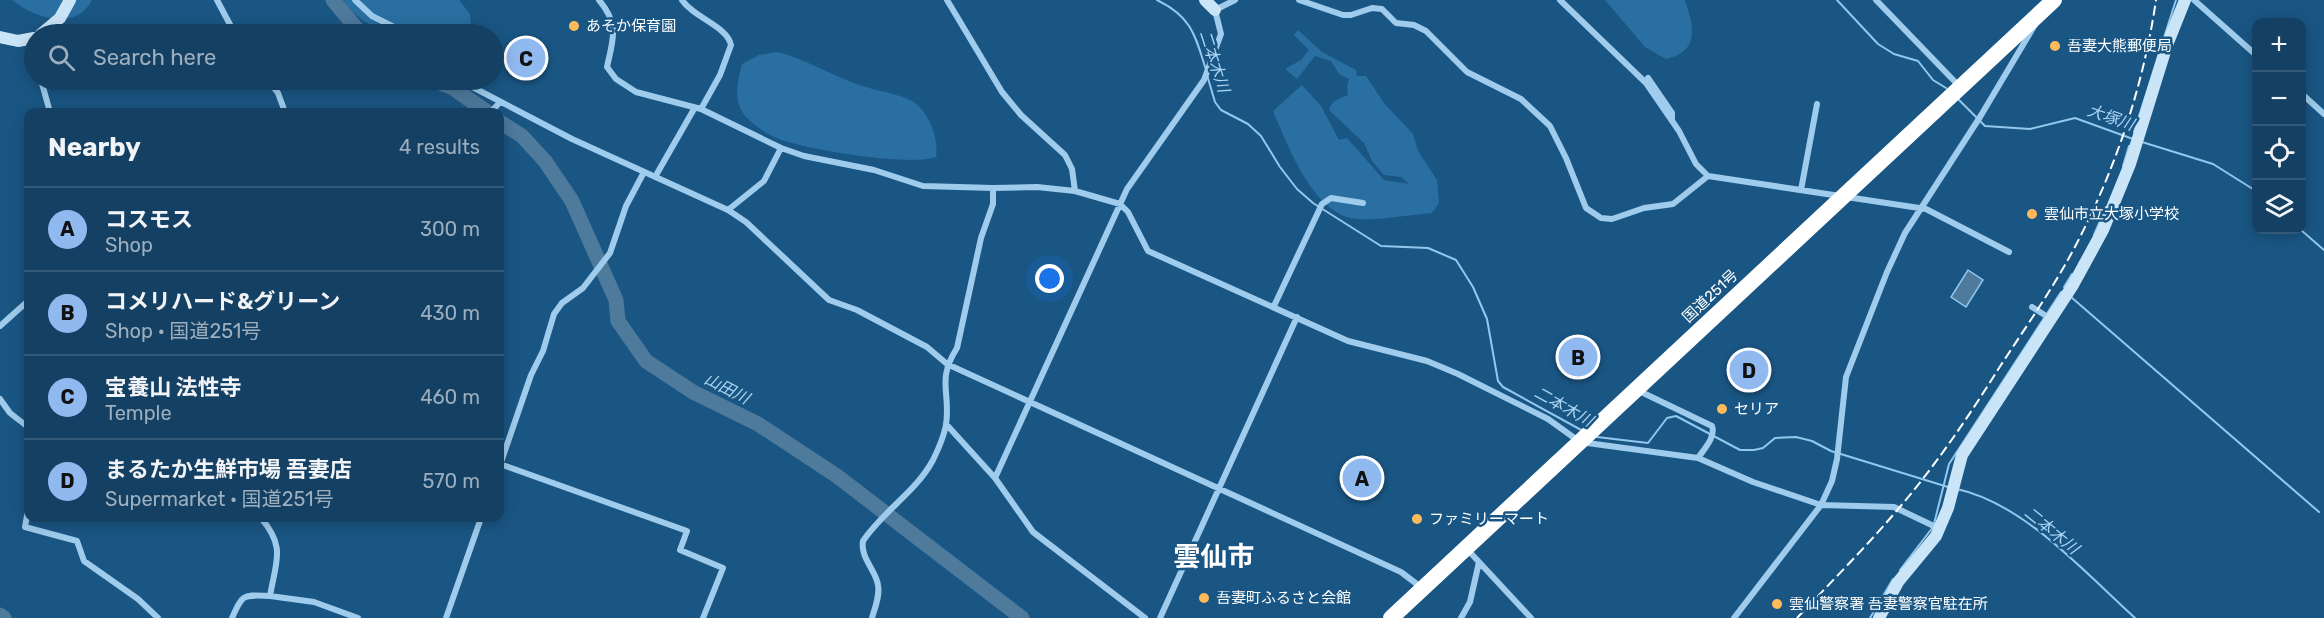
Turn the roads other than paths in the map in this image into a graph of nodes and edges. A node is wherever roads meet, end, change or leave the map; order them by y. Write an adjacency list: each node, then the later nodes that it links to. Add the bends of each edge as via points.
1 (70, 0): 17 (street)
2 (218, 0): 18 (street)
3 (355, 0): 19 (street)
4 (599, 0): 33 (street, via 612,19 609,72 636,92)
5 (682, 0): 33 (street, via 698,17 725,32 731,45 720,75)
6 (947, 0): 43 (street, via 1002,92 1020,115 1065,155)
7 (1205, 0): 15 (street)
8 (1235, 0): 15 (street)
9 (1299, 0): 39 (street, via 1343,15 1382,9 1396,23 1426,31 1467,72 1521,99 1550,126 1586,208 1601,218 1612,219 1644,208 1673,204)
10 (1560, 0): 36 (street, via 1646,83)
11 (1876, 0): 24 (street)
12 (2054, 0): 16 (highway, 国道251号)
13 (2185, 0): 54 (street, via 2103,230)
14 (2194, 0): 22 (street)
15 (1215, 10): 46 (street, via 1221,34 1204,80)
16 (2036, 17): 24 (highway, 国道251号); 47 (street, via 2032,33)
17 (52, 24)
18 (230, 24)
19 (388, 24)
20 (0, 37): 21 (street)
21 (24, 40)
22 (2252, 51)
23 (1648, 78): 36 (street, via 1672,113)
24 (1961, 87): 44 (highway, 国道251号)
25 (44, 90): 31 (street)
26 (276, 90): 32 (street)
27 (473, 90): 30 (street)
28 (2306, 98): 35 (street)
29 (1816, 104): 42 (street)
30 (496, 107)
31 (49, 108)
32 (284, 108)
33 (698, 109): 37 (street); 40 (street)
34 (504, 111): 38 (street)
35 (2324, 114)
36 (1672, 120): 39 (street, via 1696,164)
37 (782, 148): 41 (street, via 874,170 909,183); 48 (street, via 764,181)
38 (644, 172): 40 (street); 63 (street, via 626,206 610,253 554,314)
39 (1708, 176): 42 (street)
40 (655, 177): 48 (street)
41 (993, 188): 43 (street); 56 (street, via 993,204 981,238 957,348)
42 (1802, 190): 44 (street)
43 (1075, 191): 46 (street)
44 (1845, 196): 47 (street); 57 (highway, 国道251号)
45 (1363, 203): 51 (street, via 1331,198 1320,209)
46 (1120, 204): 51 (street, via 1148,251); 59 (street)
47 (1922, 208): 49 (street); 68 (street, via 1891,262 1846,377 1838,455)
48 (728, 210): 56 (street, via 830,300 927,347)
49 (2009, 252)
50 (24, 305): 55 (street)
51 (1274, 306): 53 (street)
52 (2032, 307): 54 (street)
53 (1298, 317): 62 (street, via 1348,341 1458,374); 67 (street)
54 (2051, 319): 72 (street, via 1962,455)
55 (0, 326)
56 (947, 364): 59 (street); 60 (street)
57 (1636, 389): 62 (highway, 国道251号); 64 (street, via 1712,426 1710,441)
58 (0, 399): 61 (street)
59 (1030, 401): 66 (street); 67 (street)
60 (946, 424): 66 (street); 82 (street, via 924,473 862,544 878,583)
61 (24, 425)
62 (1586, 437): 64 (street); 73 (highway, 国道251号)
63 (504, 453)
64 (1698, 458): 68 (street)
65 (504, 466): 81 (street, via 687,531 680,550 723,568)
66 (995, 478): 83 (street, via 1022,519 1044,543)
67 (1219, 489): 75 (street, via 1401,572); 84 (street)
68 (1821, 505): 72 (street, via 1894,507); 88 (street)
69 (26, 522): 77 (street, via 25,527 77,541 84,561)
70 (265, 522): 76 (street, via 273,531 278,548)
71 (480, 522): 80 (street)
72 (1940, 529): 89 (street, via 1898,582)
73 (1466, 548): 74 (street); 75 (highway, 国道251号)
74 (1479, 562): 86 (street, via 1470,602); 87 (street)
75 (1422, 588): 85 (highway, 国道251号)
76 (270, 596): 78 (street, via 240,598); 79 (street, via 314,602)
77 (158, 618)
78 (232, 618)
79 (358, 618)
80 (446, 618)
81 (703, 618)
82 (872, 618)
83 (1145, 618)
84 (1160, 618)
85 (1391, 618)
86 (1461, 618)
87 (1531, 618)
88 (1734, 618)
89 (1879, 618)

